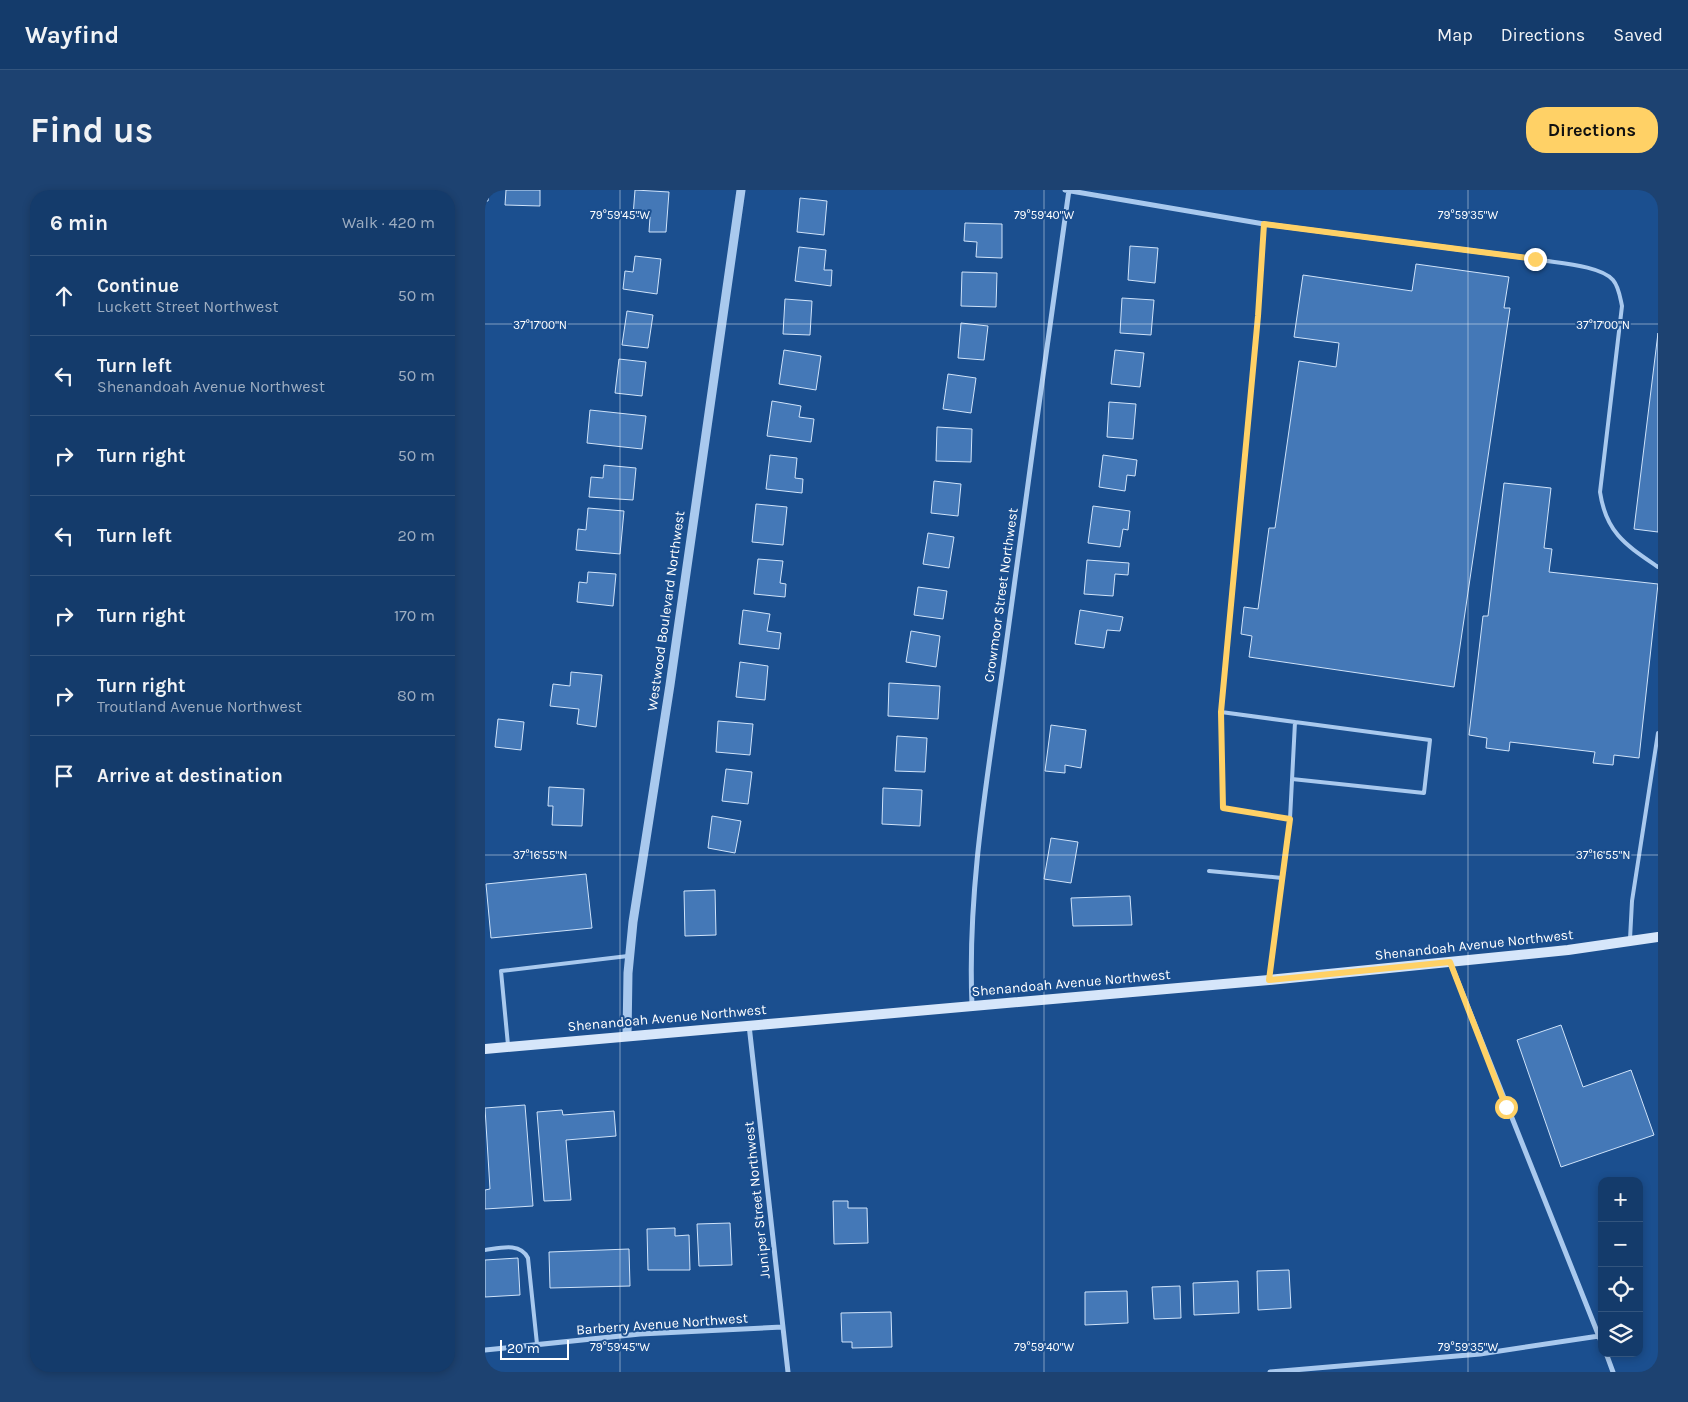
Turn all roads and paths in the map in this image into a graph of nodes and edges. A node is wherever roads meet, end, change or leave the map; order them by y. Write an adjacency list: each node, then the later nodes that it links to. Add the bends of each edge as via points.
1 (741, 190): 16 (street, Westwood Boulevard Northwest)
2 (1065, 190): 3 (street)
3 (1069, 190): 4 (street); 19 (street, Crowmoor Street Northwest, via 984,802 972,913)
4 (1264, 224): 5 (street); 7 (lane)
5 (1535, 259): 6 (lane, via 1602,271 1619,290 1622,306 1600,492 1603,511 1611,528 1623,542)
6 (1658, 567)
7 (1221, 712): 8 (lane); 11 (lane, via 1223,808)
8 (1295, 722): 10 (lane); 10 (lane, via 1430,740 1424,794)
9 (1658, 734): 15 (lane, via 1632,901)
10 (1292, 779): 11 (lane)
11 (1290, 819): 13 (lane)
12 (1209, 871): 13 (lane)
13 (1282, 878): 18 (lane)
14 (1658, 937): 15 (main road, Shenandoah Avenue Northwest)
15 (1630, 941): 17 (main road, Shenandoah Avenue Northwest)
16 (629, 956): 21 (street, Westwood Boulevard Northwest); 22 (lane, via 501,971)
17 (1450, 962): 18 (main road, Shenandoah Avenue Northwest); 26 (street)
18 (1269, 980): 19 (main road, Shenandoah Avenue Northwest)
19 (972, 1005): 20 (main road, Shenandoah Avenue Northwest)
20 (749, 1025): 21 (main road, Shenandoah Avenue Northwest); 25 (street, Juniper Street Northwest)
21 (627, 1036): 22 (main road, Shenandoah Avenue Northwest)
22 (508, 1047): 23 (main road, Shenandoah Avenue Northwest)
23 (485, 1049)
24 (485, 1250): 28 (lane, via 517,1247 525,1252)
25 (782, 1327): 28 (street, Barberry Avenue Northwest, via 640,1334); 31 (street, Juniper Street Northwest)
26 (1598, 1333)
27 (1598, 1336): 32 (street, via 1479,1354)
28 (537, 1344): 29 (street, Barberry Avenue Northwest)
29 (485, 1350)
30 (1607, 1357): 33 (street)
31 (788, 1372)
32 (1270, 1372)
33 (1613, 1372)

